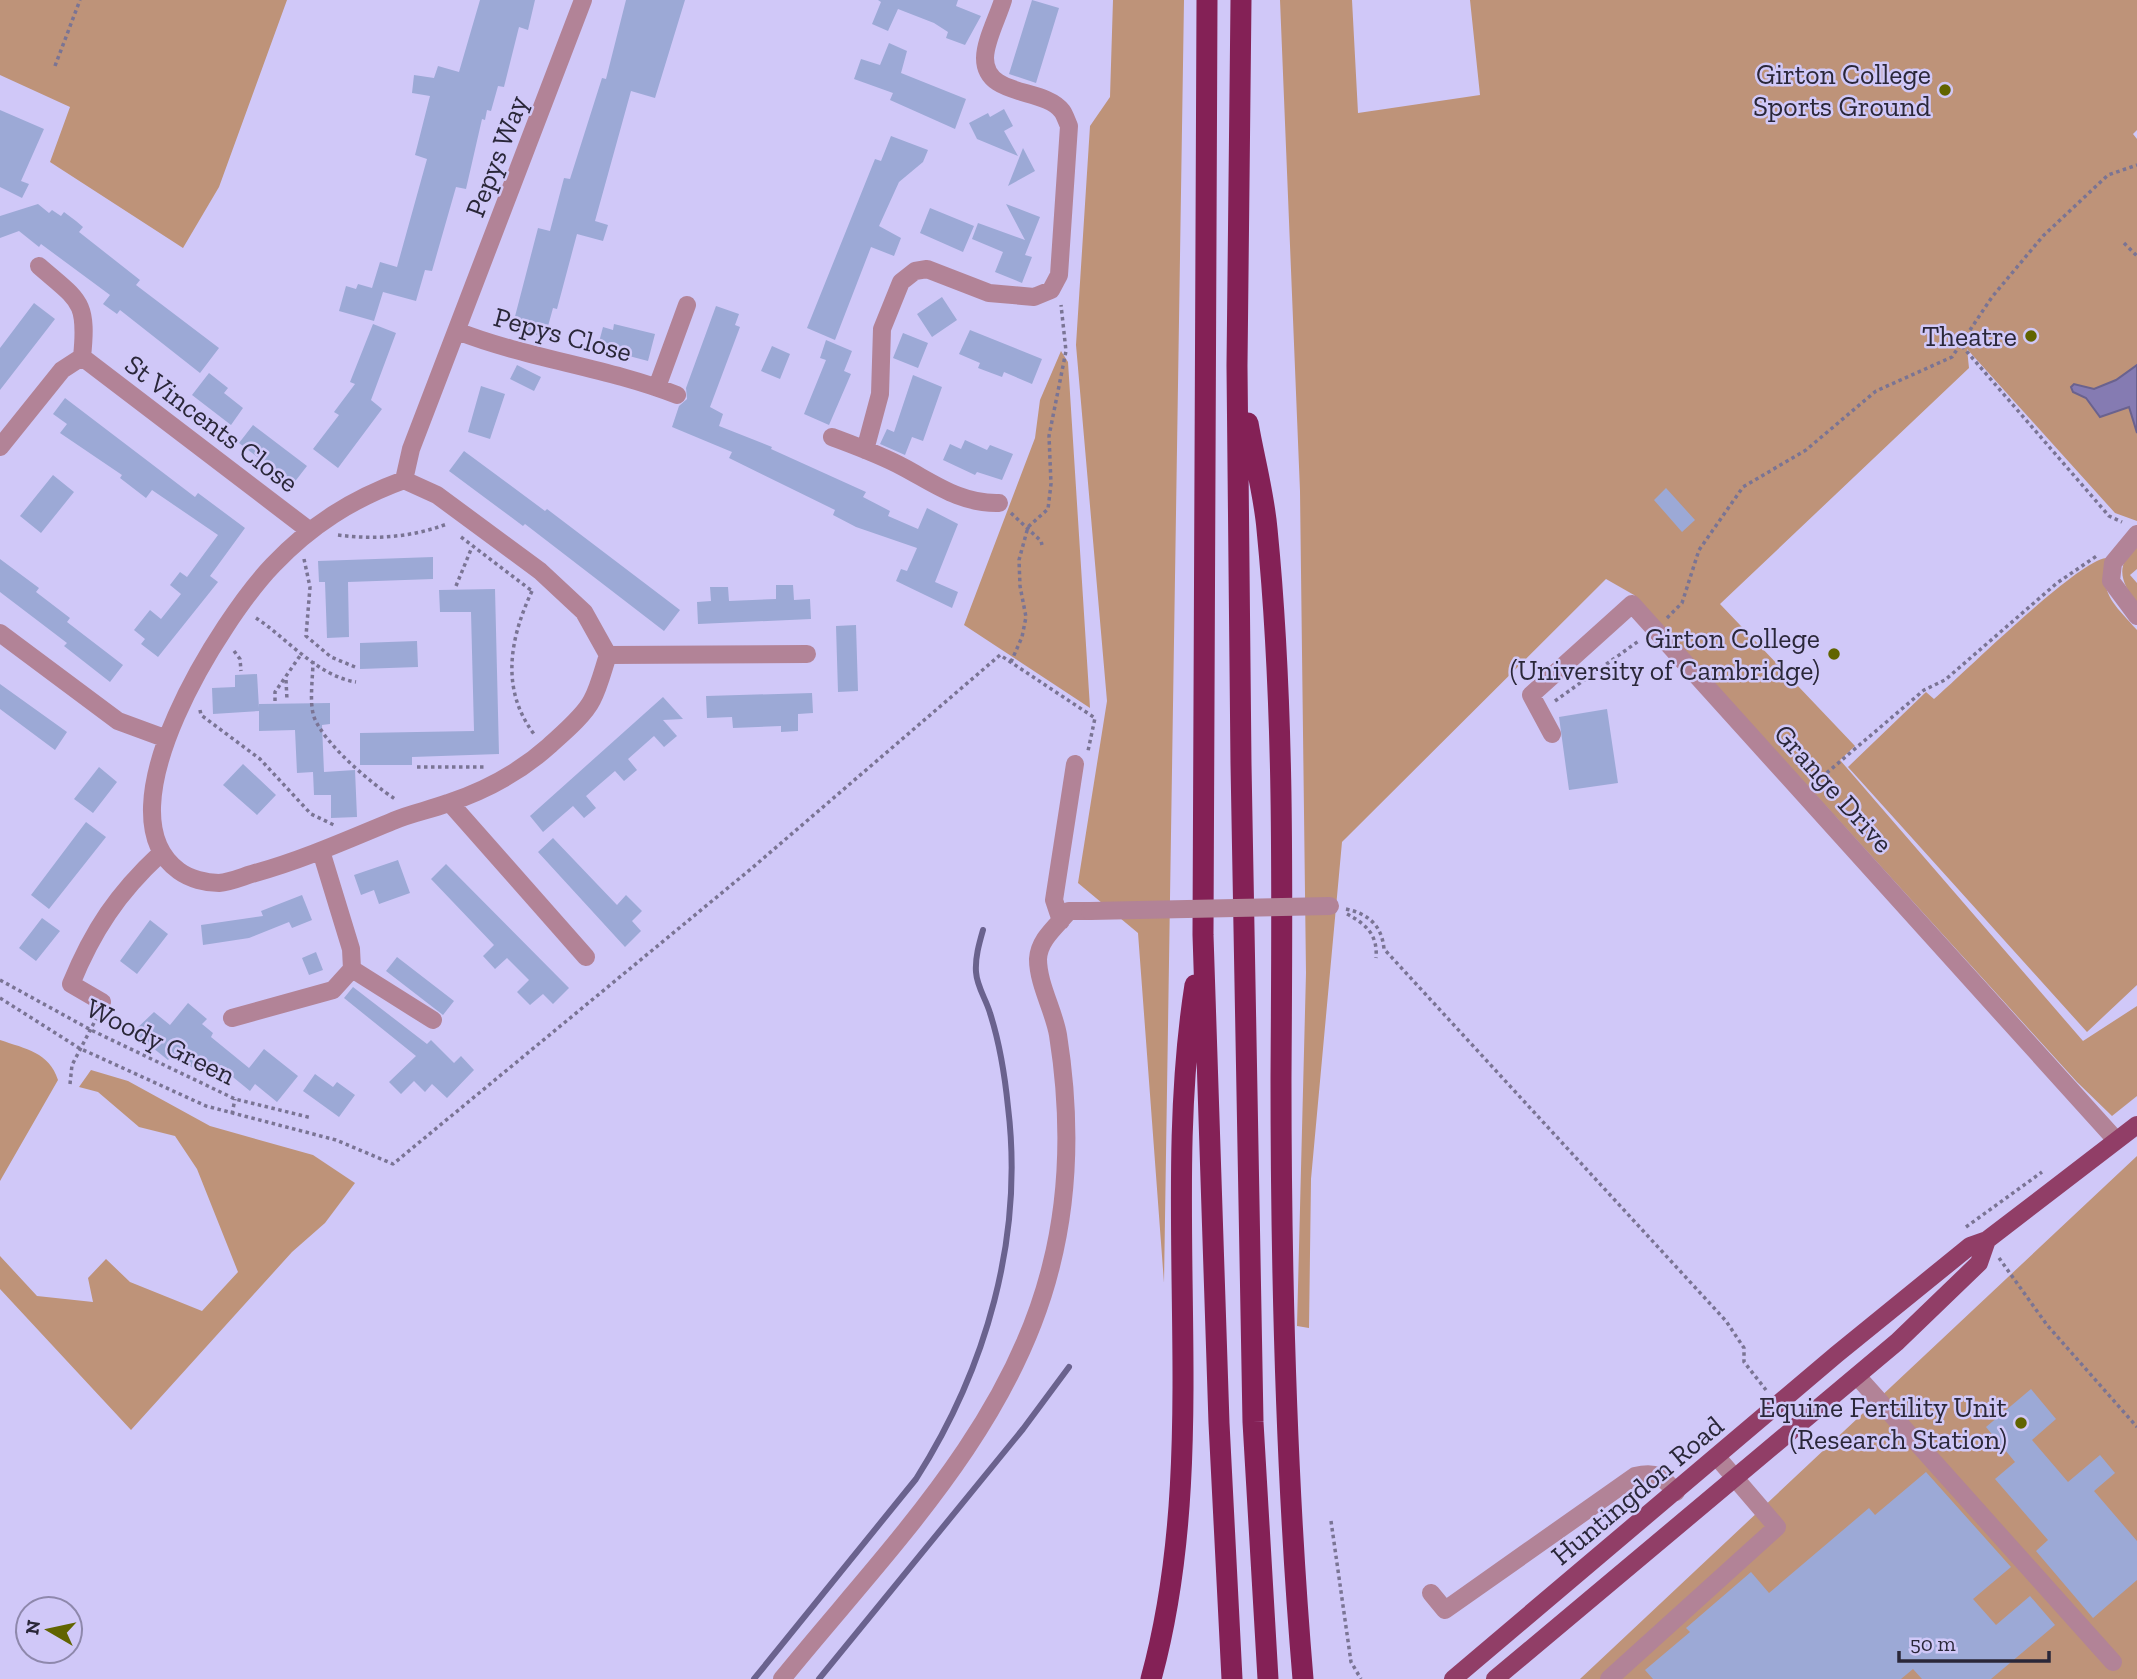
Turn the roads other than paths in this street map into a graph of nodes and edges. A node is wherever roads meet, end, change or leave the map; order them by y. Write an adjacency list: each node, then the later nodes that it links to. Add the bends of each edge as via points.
1 (583, 0): 7 (street, Pepys Way)
2 (1003, 0): 14 (street, via 985,57 988,71 1008,88 1050,102 1062,111 1069,126 1059,275 1051,290 1034,298 989,293 927,269 915,271 901,282 882,329 880,394)
3 (1207, 0): 31 (highway)
4 (1241, 0): 9 (highway)
5 (39, 265): 8 (street, via 78,300 86,323)
6 (687, 305): 10 (street, Pepys Close)
7 (457, 331): 10 (street, Pepys Close); 15 (street, via 411,449)
8 (82, 357): 13 (street, via 62,370); 18 (street, St Vincents Close)
9 (1237, 366): 50 (highway, via 1253,1422); 51 (highway, via 1267,526 1277,675 1281,1278 1290,1519)
10 (657, 387): 11 (street, Pepys Close)
11 (677, 395)
12 (832, 437): 14 (street)
13 (0, 447)
14 (864, 450): 16 (street, via 946,492 981,503)
15 (404, 480): 18 (street, St Vincents Close, via 362,495); 22 (street, via 438,495 540,571 584,612)
16 (999, 503)
17 (2132, 529): 19 (street, via 2113,563 2111,581)
18 (318, 531): 24 (street, St Vincents Close, via 244,596 183,695)
19 (2137, 615)
20 (0, 633): 24 (street, via 118,721)
21 (807, 654): 22 (street)
22 (608, 655): 26 (street, via 592,702 548,747 506,777)
23 (1552, 734): 38 (street, Grange Drive, via 1531,695 1632,604)
24 (167, 739): 28 (street, St Vincents Close, via 152,816)
25 (1081, 763): 30 (street, via 1054,900)
26 (450, 803): 27 (street, via 402,817); 32 (street)
27 (321, 851): 28 (street, via 221,883 200,881 180,872); 33 (street, via 351,948)
28 (160, 854): 34 (street, via 126,885 85,949 72,984)
29 (1330, 906): 30 (street, bridge, via 1069,911)
30 (1060, 921): 47 (street, via 1041,944 1038,960 1056,1026 1066,1117 1060,1213 1038,1310 1011,1371 971,1441 914,1521)
31 (1203, 935): 48 (highway, via 1187,1035 1180,1497 1175,1558); 49 (highway)
32 (586, 957)
33 (352, 969): 35 (street, via 333,990); 36 (street)
34 (102, 1002)
35 (232, 1018)
36 (433, 1020)
37 (2137, 1125): 38 (main road, Huntingdon Road)
38 (2116, 1140): 39 (main road, Huntingdon Road)
39 (1987, 1240): 40 (main road, Huntingdon Road, via 1970,1246); 41 (main road, Huntingdon Road, via 1979,1263)
40 (1837, 1354): 41 (main road); 42 (main road, Huntingdon Road)
41 (1857, 1376): 43 (main road, Huntingdon Road); 46 (street)
42 (1717, 1457): 43 (street); 44 (main road, Huntingdon Road)
43 (1734, 1477): 53 (main road, Huntingdon Road); 54 (street, via 1777,1527)
44 (1676, 1492): 45 (street, via 1661,1475 1635,1476 1446,1610); 52 (main road, Huntingdon Road)
45 (1431, 1593)
46 (2113, 1662)
47 (782, 1679)
48 (1152, 1679)
49 (1232, 1679)
50 (1268, 1679)
51 (1303, 1679)
52 (1453, 1679)
53 (1495, 1679)
54 (1609, 1679)

